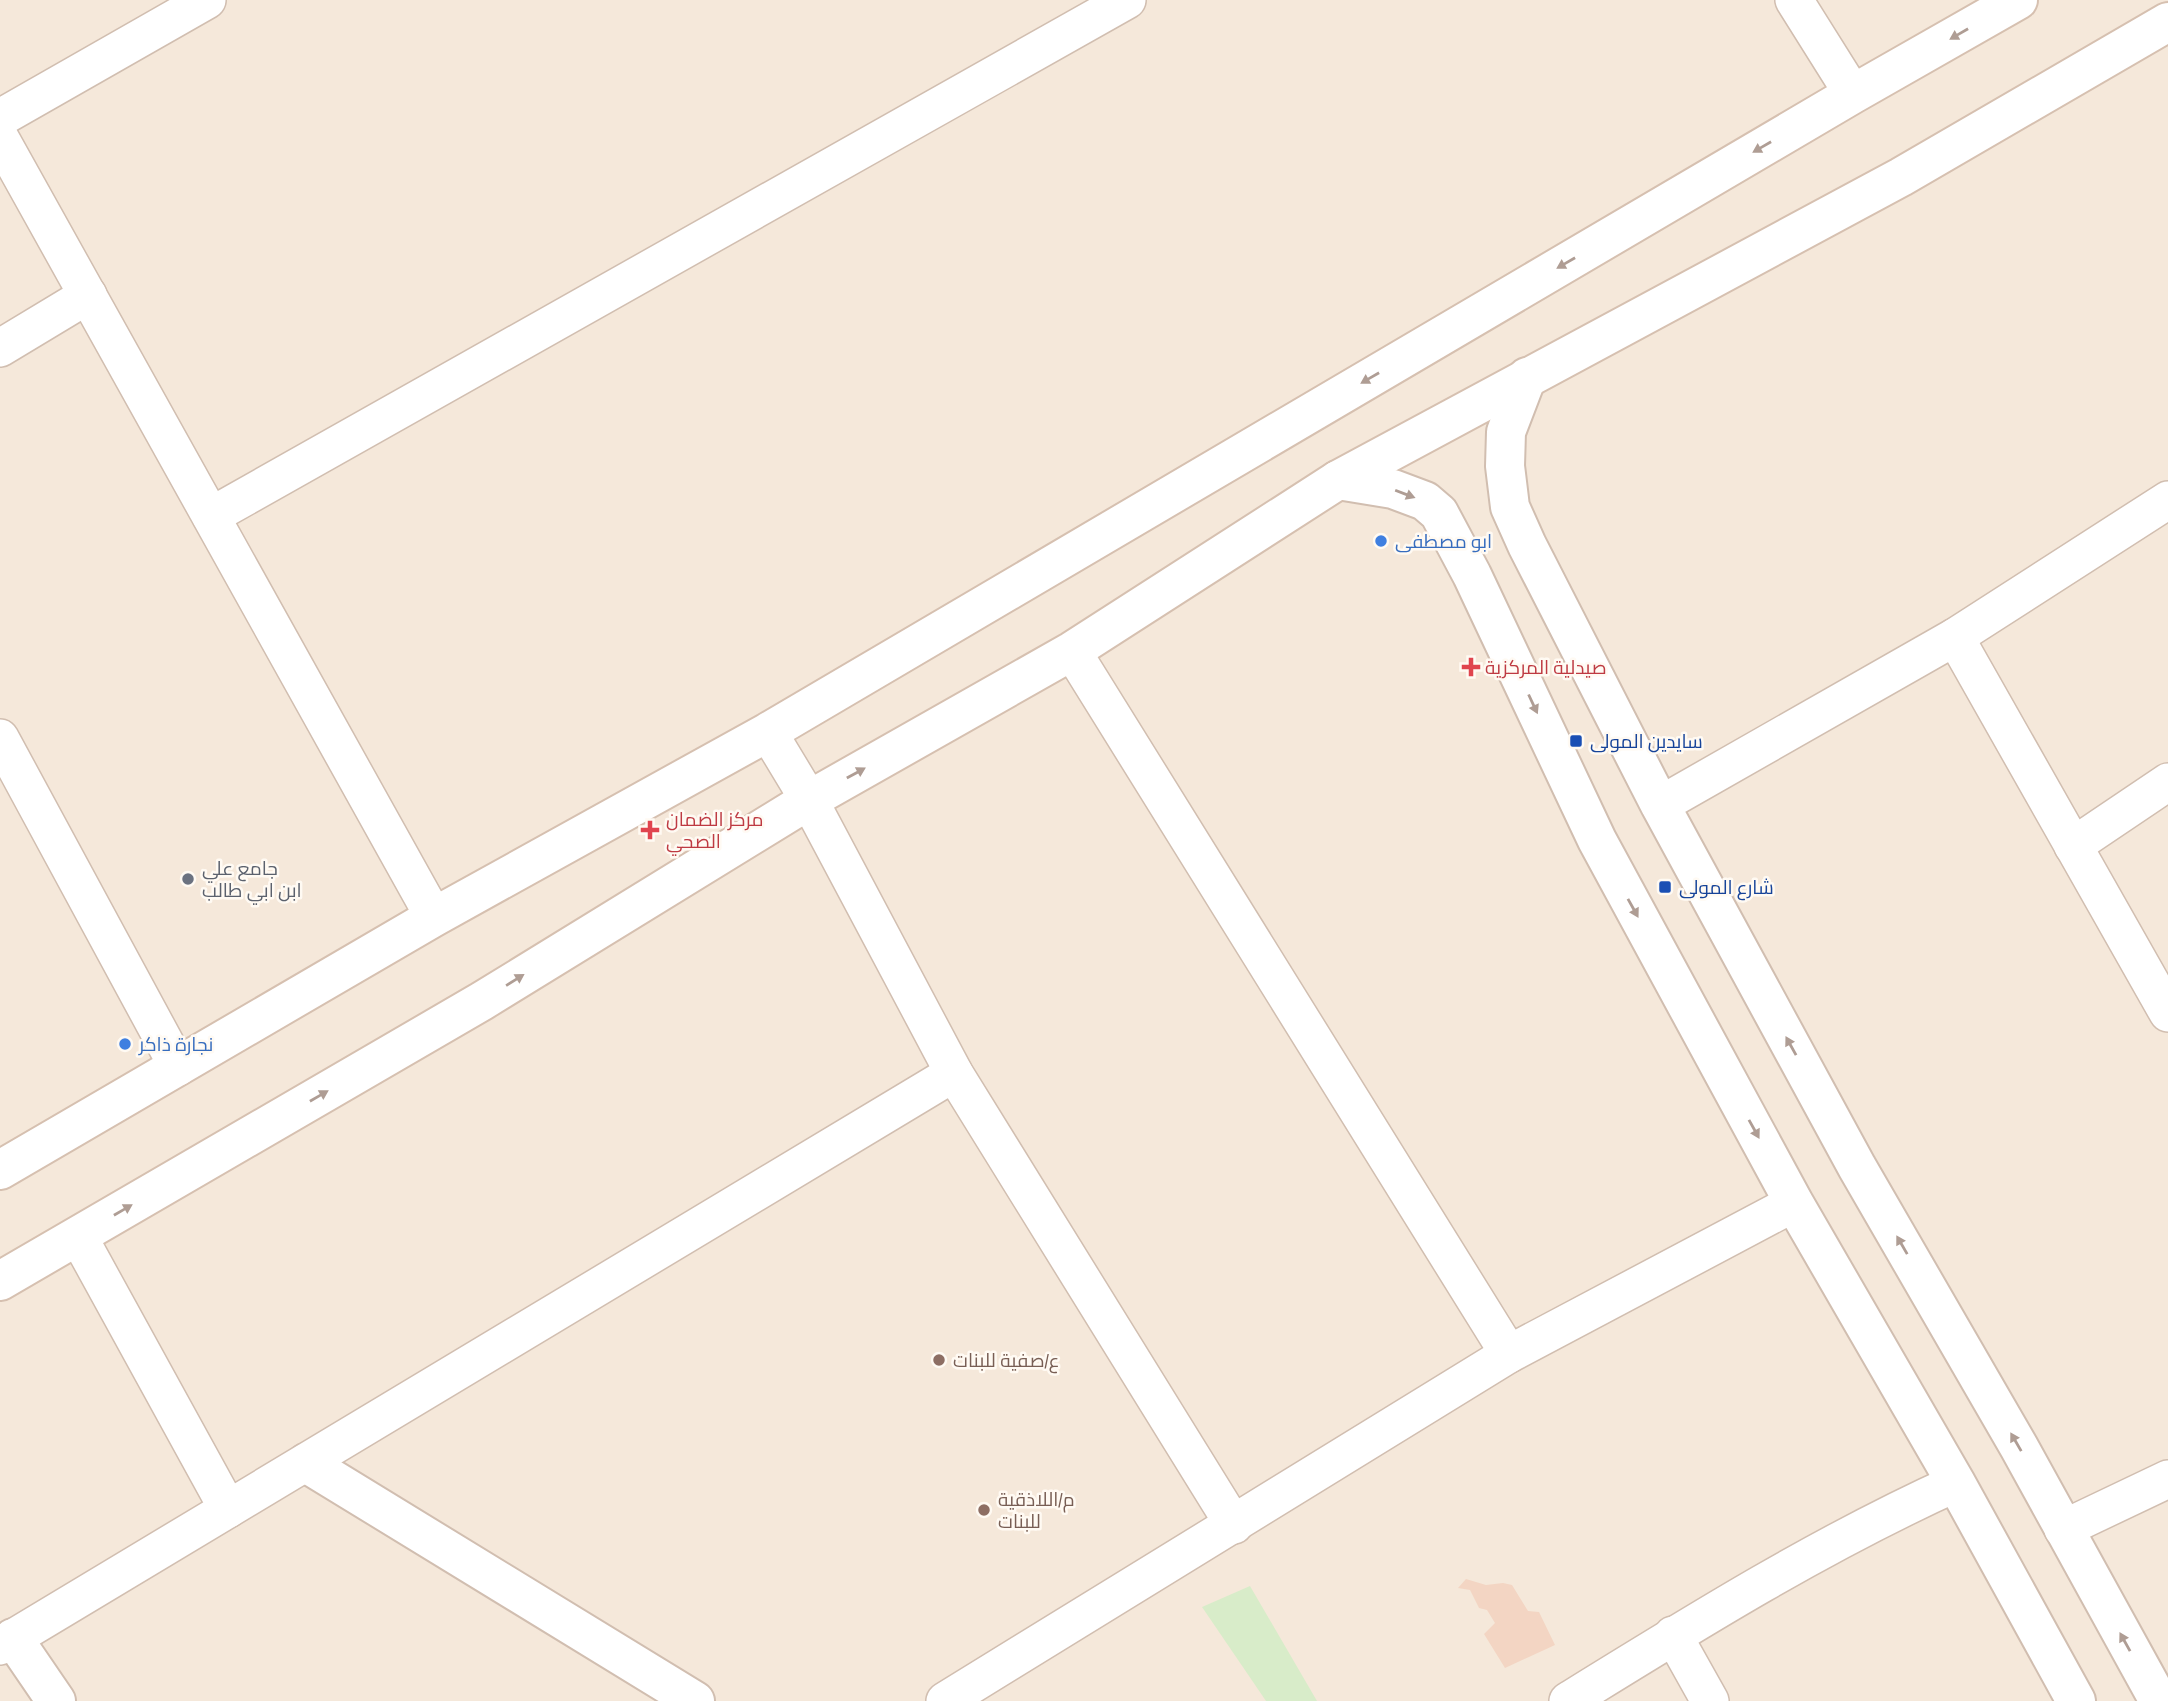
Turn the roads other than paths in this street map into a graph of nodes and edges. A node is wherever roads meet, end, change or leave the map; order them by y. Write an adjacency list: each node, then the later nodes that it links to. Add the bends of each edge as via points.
1 (207, 0): 7 (street)
2 (1127, 0): 14 (street)
3 (1794, 0): 6 (street)
4 (2018, 0): 6 (main road, one-way to 6)
5 (2168, 22): 11 (main road, via 1901,177)
6 (1853, 94): 19 (main road, one-way to 19)
7 (0, 118)
8 (0, 138): 9 (street)
9 (88, 295): 10 (street); 14 (street)
10 (0, 348)
11 (1527, 377): 12 (main road); 15 (main road, via 1506,432 1505,466 1510,507)
12 (1338, 480): 16 (main road, one-way to 16, via 1393,489 1425,501 1438,513); 18 (main road)
13 (2168, 500): 17 (street)
14 (211, 516): 25 (street)
15 (1527, 545): 16 (main road, via 1494,551); 23 (main road)
16 (1472, 575): 30 (main road, one-way to 30, via 1597,840)
17 (1955, 636): 23 (street); 24 (street)
18 (1072, 651): 22 (main road, one-way to 18); 33 (street)
19 (768, 732): 22 (street); 25 (main road)
20 (0, 738): 27 (street)
21 (2168, 782): 24 (street)
22 (809, 800): 28 (street); 31 (main road, one-way to 22, via 482,1001)
23 (1660, 805): 39 (main road, one-way to 23, via 1857,1167)
24 (2073, 846): 26 (street)
25 (434, 917): 27 (main road)
26 (2168, 1013)
27 (178, 1066): 29 (main road)
28 (954, 1073): 34 (street); 38 (street)
29 (0, 1170)
30 (1794, 1203): 33 (street); 36 (main road)
31 (78, 1236): 32 (main road); 37 (street)
32 (0, 1281)
33 (1509, 1354): 38 (street)
34 (306, 1463): 37 (street); 43 (main road)
35 (2168, 1479): 39 (street)
36 (1956, 1483): 40 (street, via 1889,1513); 47 (main road)
37 (228, 1509): 41 (street)
38 (1234, 1525): 44 (street)
39 (2063, 1528): 48 (main road, one-way to 39)
40 (1673, 1635): 45 (street); 46 (street)
41 (6, 1642): 42 (main road)
42 (56, 1701)
43 (695, 1701)
44 (945, 1701)
45 (1568, 1701)
46 (1710, 1701)
47 (2076, 1701)
48 (2159, 1701)

